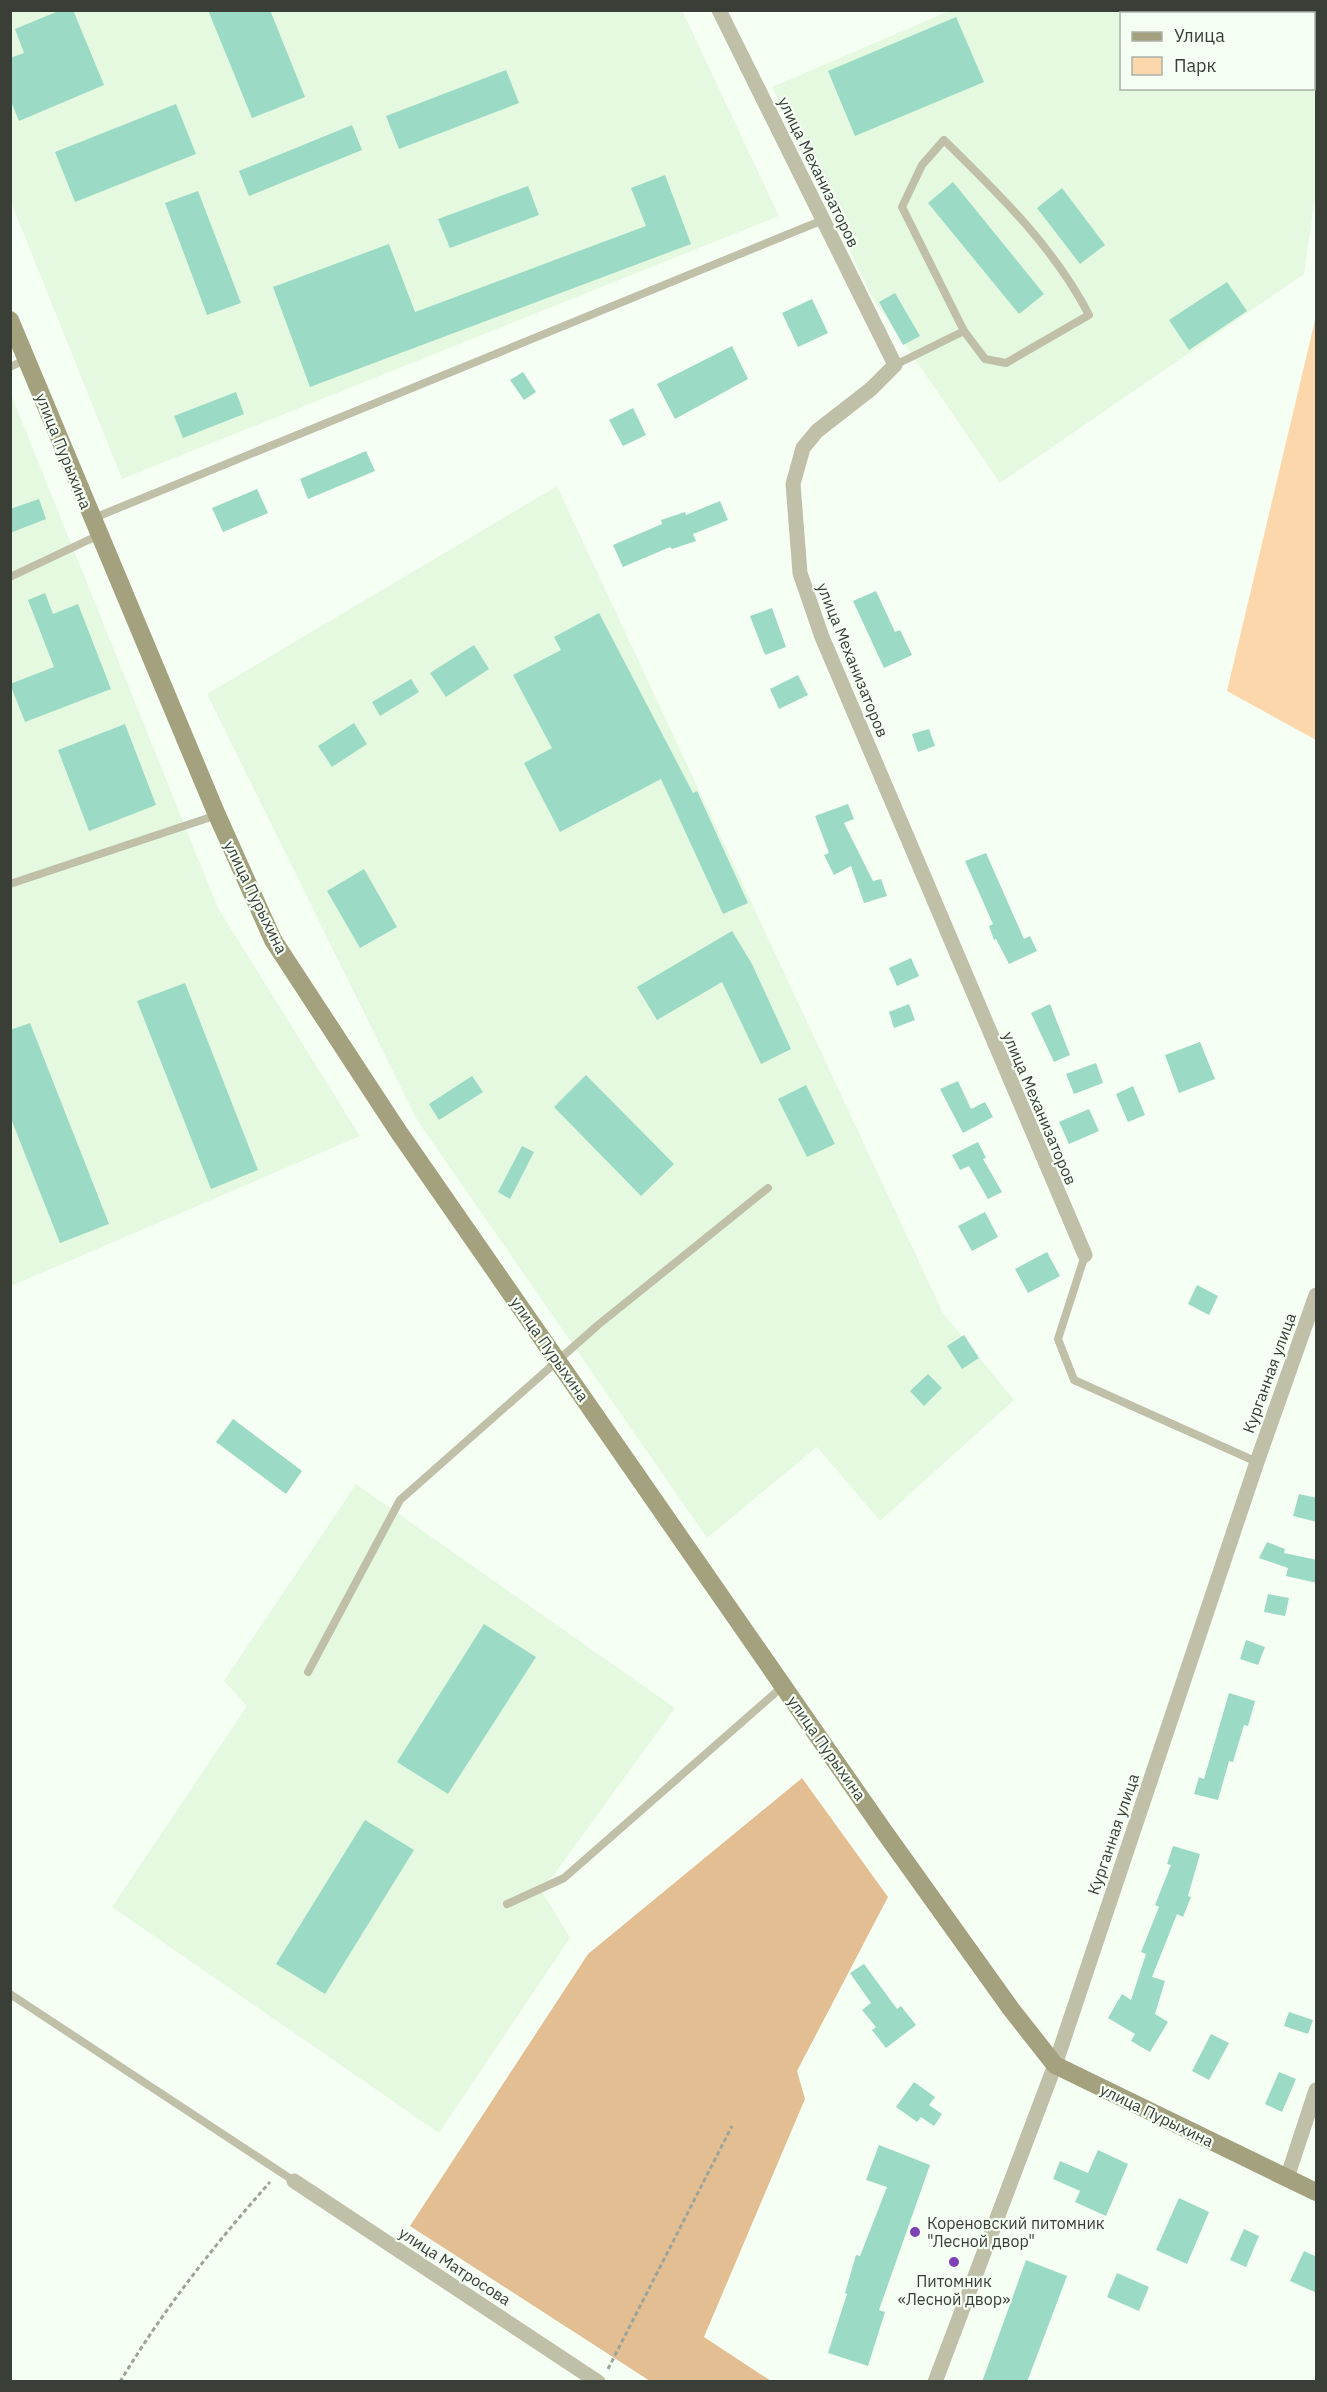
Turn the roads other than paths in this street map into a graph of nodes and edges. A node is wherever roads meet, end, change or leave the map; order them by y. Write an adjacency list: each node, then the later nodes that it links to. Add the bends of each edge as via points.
1 (719, 10): 2 (street, улица Механизаторов)
2 (823, 220): 6 (street, улица Механизаторов); 7 (lane)
3 (10, 320): 5 (street, улица Пурыхина)
4 (964, 331): 4 (lane, via 902,207 922,165 944,140 1005,200 1074,286 1089,315 1006,363 985,358); 6 (lane)
5 (19, 363): 7 (street, улица Пурыхина)
6 (895, 365): 12 (street, улица Механизаторов, via 817,431 803,448 794,484 800,573 822,637)
7 (95, 527): 8 (lane); 9 (street, улица Пурыхина)
8 (10, 577)
9 (217, 815): 10 (lane); 14 (street, улица Пурыхина, via 273,940 398,1131)
10 (10, 884)
11 (768, 1188): 14 (lane)
12 (1085, 1255): 15 (lane, via 1058,1339 1074,1380)
13 (1317, 1295): 15 (street, Курганная улица)
14 (558, 1361): 16 (lane, via 400,1500); 17 (street, улица Пурыхина)
15 (1257, 1462): 20 (street, Курганная улица)
16 (308, 1672)
17 (783, 1686): 18 (lane, via 564,1878); 20 (street, улица Пурыхина, via 1004,2000)
18 (507, 1904)
19 (10, 1994): 23 (lane)
20 (1055, 2065): 22 (street, улица Пурыхина); 26 (street, Курганная улица)
21 (1317, 2090): 22 (street)
22 (1287, 2178): 24 (street, улица Пурыхина)
23 (294, 2181): 25 (street, улица Матросова)
24 (1317, 2192)
25 (602, 2377)
26 (935, 2382)

